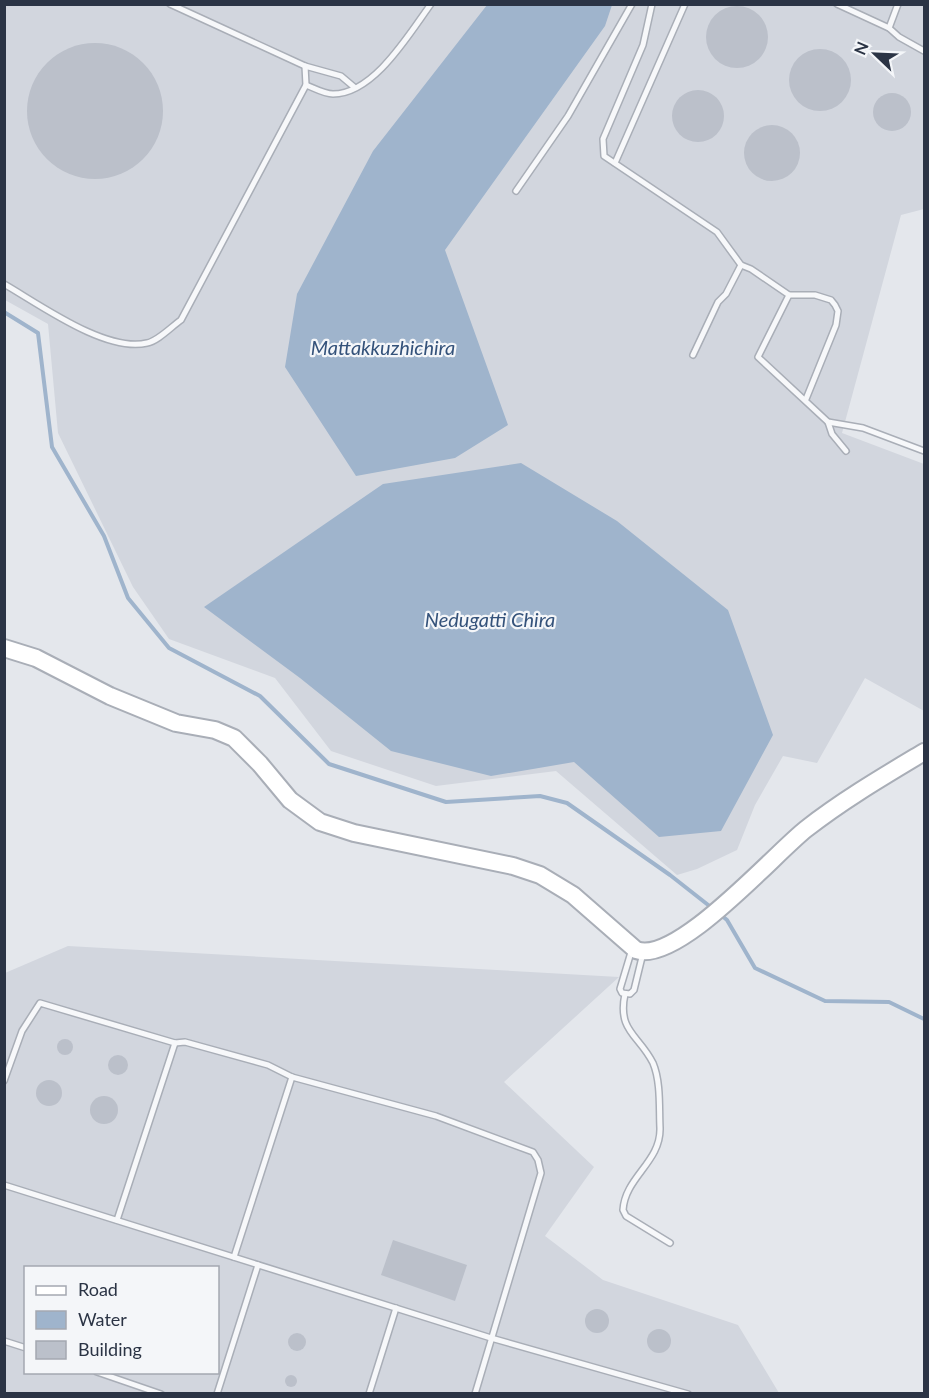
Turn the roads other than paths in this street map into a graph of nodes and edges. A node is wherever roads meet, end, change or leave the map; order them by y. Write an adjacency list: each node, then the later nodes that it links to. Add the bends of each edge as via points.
1 (170, 4): 10 (lane)
2 (431, 4): 12 (lane, via 381,70)
3 (632, 4): 14 (lane, via 574,107)
4 (652, 4): 13 (lane, via 643,45 603,139 604,156)
5 (685, 4): 13 (lane)
6 (837, 4): 8 (lane)
7 (898, 4): 8 (lane)
8 (889, 28): 9 (lane)
9 (924, 51)
10 (305, 66): 11 (lane); 12 (lane, via 341,76)
11 (306, 85): 12 (lane, via 331,94 348,92); 16 (lane, via 180,320 149,343 126,345 89,332)
12 (354, 87)
13 (615, 162): 15 (lane, via 717,232)
14 (516, 190)
15 (741, 265): 17 (lane); 18 (lane)
16 (4, 284)
17 (789, 295): 19 (lane, via 758,357); 19 (lane, via 823,297 831,300 838,311)
18 (693, 354)
19 (806, 399): 20 (lane)
20 (828, 422): 21 (lane); 22 (lane, via 863,428)
21 (846, 451)
22 (924, 452)
23 (4, 648): 25 (main road, via 36,658 110,696 176,723 234,738 290,800 320,822 540,875 573,895)
24 (924, 752): 25 (main road, via 806,829 699,928 651,952)
25 (638, 950): 26 (lane, via 620,988); 26 (lane, via 634,990)
26 (625, 994): 32 (lane, via 624,1022 652,1062 657,1076 660,1141 628,1189 623,1210 626,1216)
27 (175, 1043): 28 (lane, via 185,1042 268,1065); 29 (lane, via 39,1003 22,1031); 31 (lane)
28 (292, 1077): 33 (lane); 36 (lane, via 436,1116 533,1152 540,1173)
29 (4, 1081)
30 (4, 1185): 31 (lane)
31 (117, 1220): 33 (lane)
32 (670, 1243)
33 (234, 1257): 34 (lane)
34 (258, 1265): 35 (lane); 41 (lane)
35 (396, 1308): 36 (lane); 42 (lane)
36 (491, 1338): 43 (lane); 44 (lane)
37 (4, 1341): 38 (lane)
38 (24, 1347)
39 (103, 1374): 40 (lane)
40 (161, 1394)
41 (217, 1394)
42 (369, 1394)
43 (475, 1394)
44 (688, 1394)

